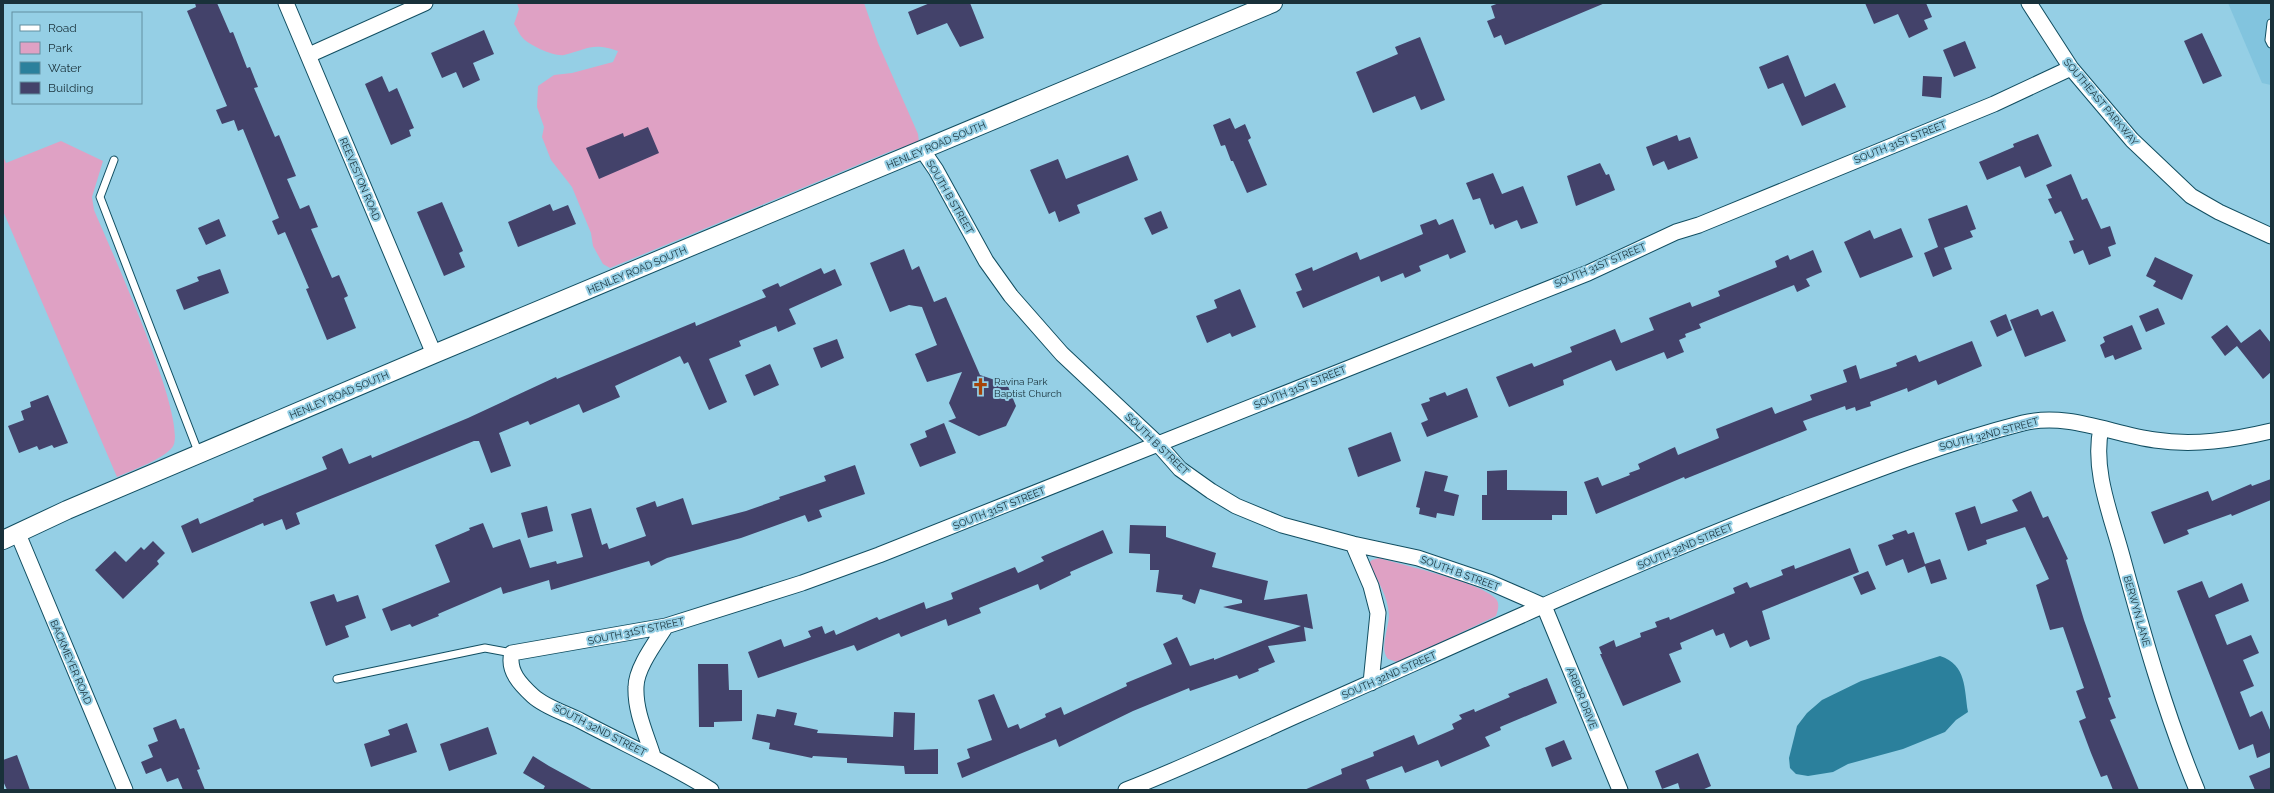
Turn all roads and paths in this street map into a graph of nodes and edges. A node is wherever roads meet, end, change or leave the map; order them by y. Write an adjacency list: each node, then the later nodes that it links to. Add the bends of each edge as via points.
1 (286, 3): 7 (street, REEVESTON ROAD)
2 (425, 3): 7 (street)
3 (1273, 3): 9 (street, HENLEY ROAD SOUTH)
4 (2029, 3): 8 (street, SOUTHEAST PARKWAY)
5 (2271, 23): 6 (lane)
6 (2271, 44)
7 (309, 55): 12 (street, REEVESTON ROAD)
8 (2071, 68): 11 (street, SOUTHEAST PARKWAY, via 2132,140 2191,196); 15 (street, SOUTH 31ST STREET, via 1994,104 1676,232 1588,272)
9 (923, 151): 12 (street, HENLEY ROAD SOUTH); 15 (street, SOUTH B STREET, via 986,260 1011,296 1062,354)
10 (114, 160): 16 (lane, via 100,197)
11 (2271, 236)
12 (434, 354): 16 (street, HENLEY ROAD SOUTH)
13 (2101, 428): 14 (street, SOUTH 32ND STREET, via 2156,440 2184,442 2237,439); 19 (street, SOUTH 32ND STREET, via 2044,419 1932,450 1758,515); 29 (street, BERWYN LANE, via 2097,447 2098,462 2109,509 2142,631)
14 (2271, 431)
15 (1158, 444): 18 (street, SOUTH B STREET, via 1180,469 1236,506 1282,525); 20 (street, SOUTH 31ST STREET, via 802,584)
16 (199, 454): 17 (street, HENLEY ROAD SOUTH)
17 (10, 537): 25 (street, BACKMEYER ROAD)
18 (1353, 544): 19 (street, SOUTH B STREET, via 1418,558 1489,582); 23 (street, via 1371,586 1378,613)
19 (1544, 606): 23 (street, SOUTH 32ND STREET); 28 (street, ARBOR DRIVE)
20 (666, 626): 21 (street, SOUTH 31ST STREET); 24 (street, via 643,662 635,686 638,710)
21 (512, 653): 22 (lane, via 485,648); 24 (street, SOUTH 32ND STREET, via 511,669 535,697 635,749)
22 (337, 679)
23 (1372, 683): 27 (street, SOUTH 32ND STREET)
24 (654, 756): 26 (street, SOUTH 32ND STREET)
25 (125, 790)
26 (711, 790)
27 (1126, 790)
28 (1620, 790)
29 (2197, 790)

